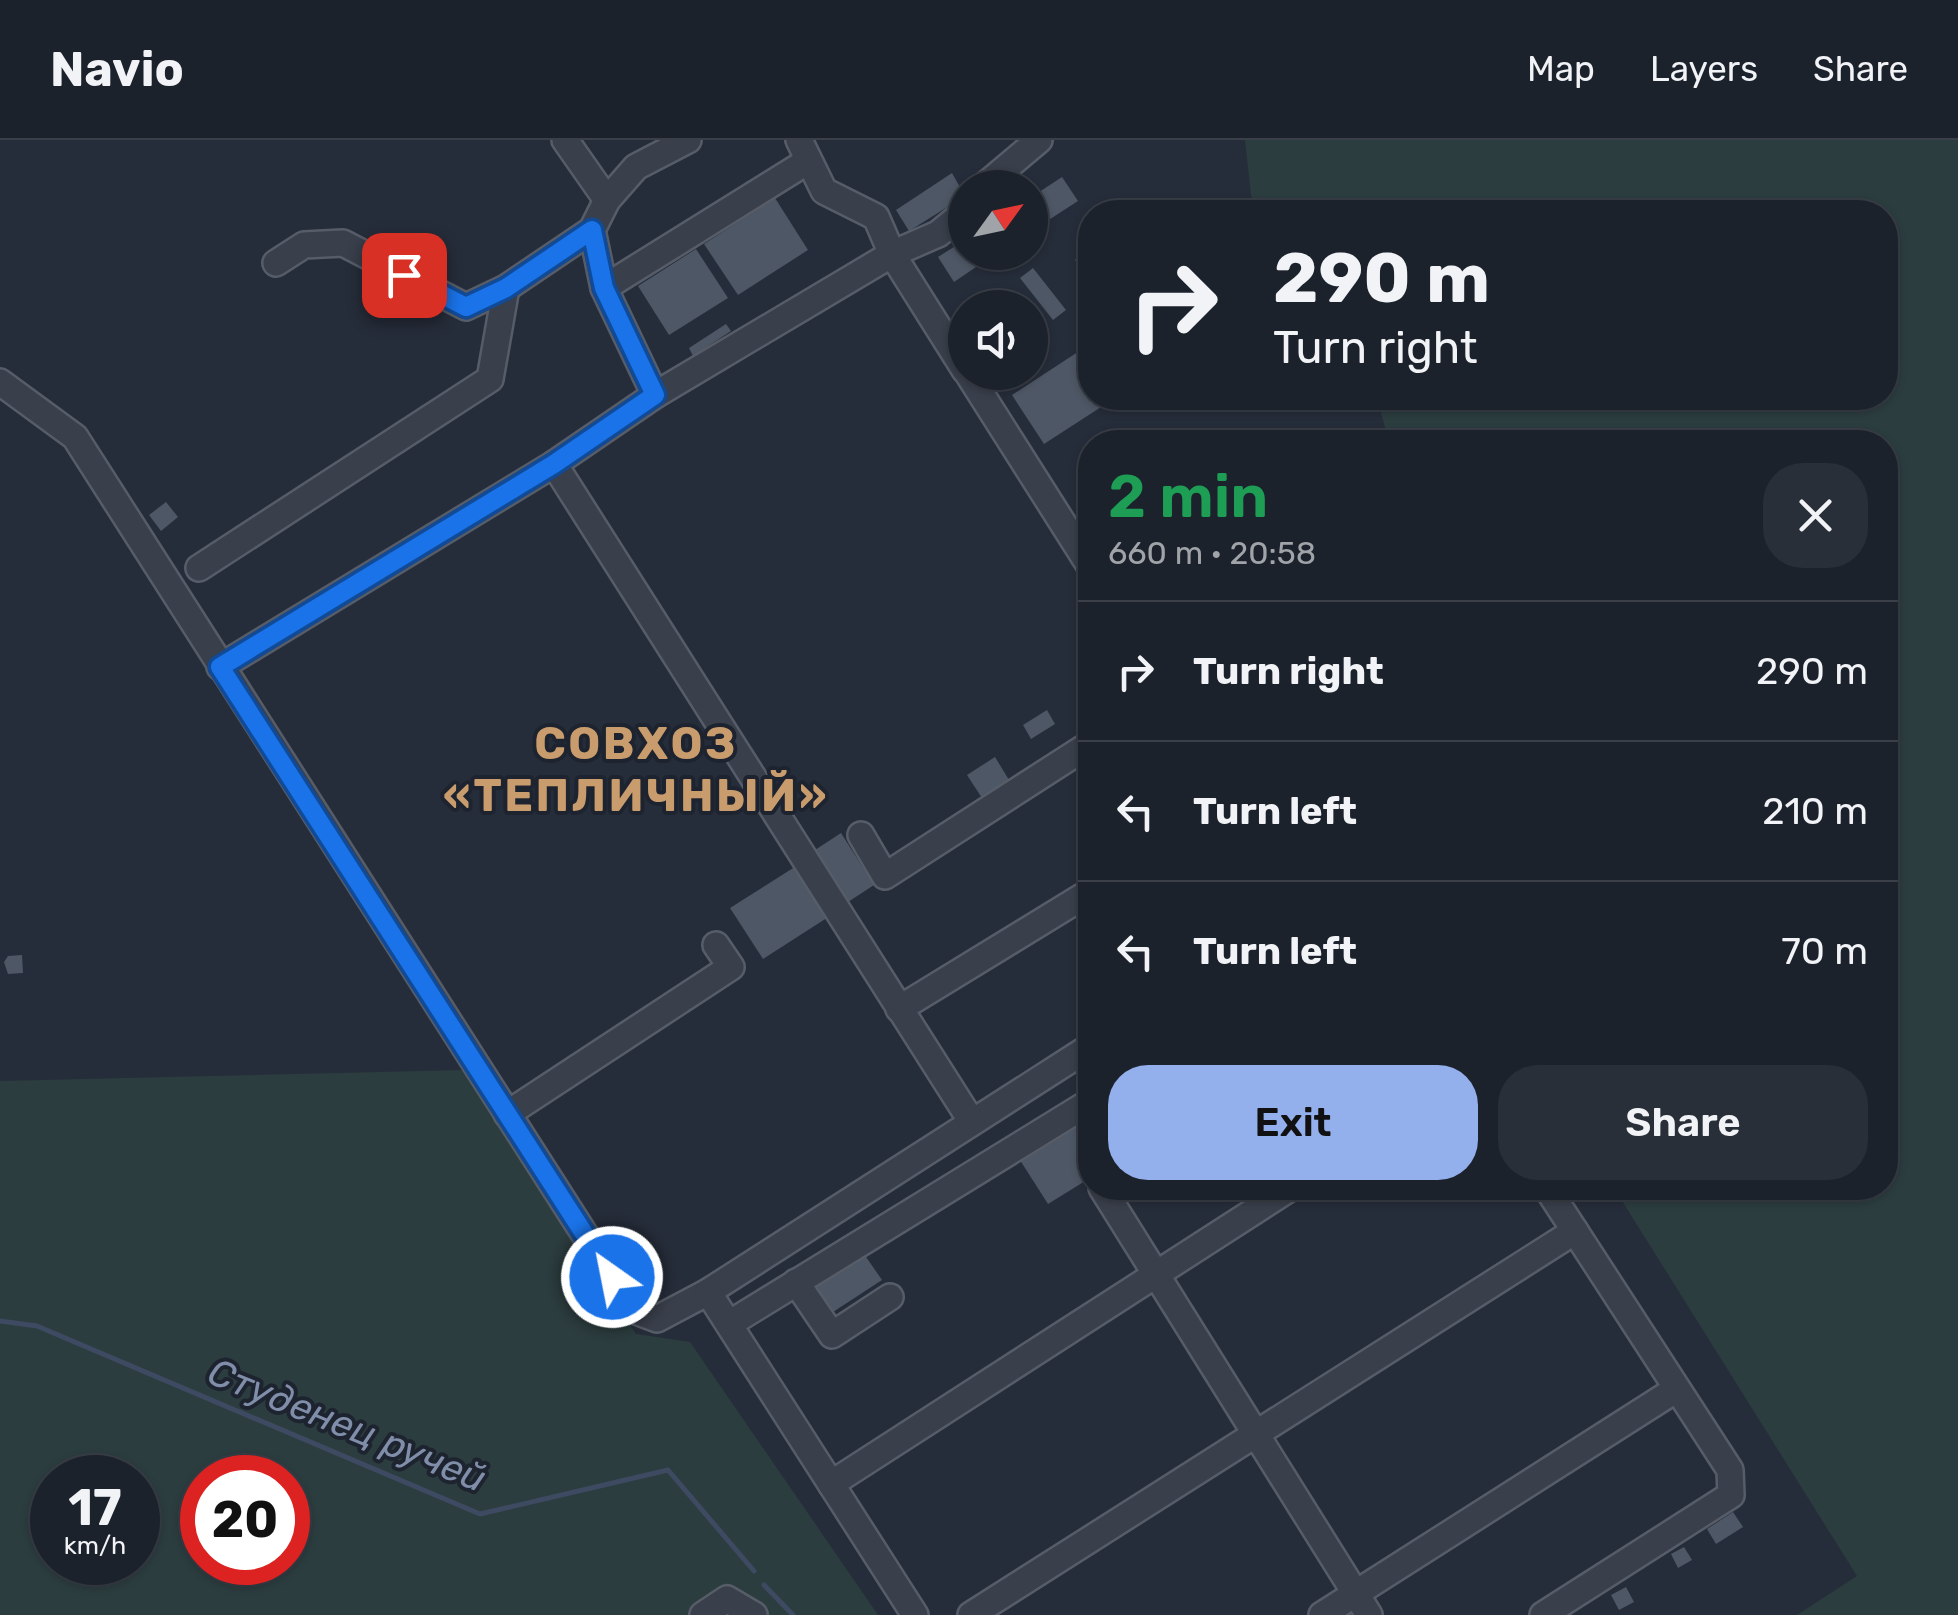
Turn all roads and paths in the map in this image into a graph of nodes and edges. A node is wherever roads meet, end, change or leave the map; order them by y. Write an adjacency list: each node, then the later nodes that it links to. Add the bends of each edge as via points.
1 (565, 140): 6 (lane)
2 (688, 140): 6 (lane, via 636,167)
3 (1039, 140): 5 (lane)
4 (804, 150): 9 (lane, via 824,191 876,217); 12 (lane)
5 (1003, 170)
6 (606, 200): 8 (lane)
7 (948, 226): 9 (lane)
8 (592, 230): 11 (lane); 12 (lane)
9 (892, 254): 13 (lane); 16 (lane)
10 (276, 264): 11 (lane, via 304,245 343,243 466,307)
11 (506, 288): 19 (lane, via 490,379)
12 (604, 288): 16 (lane)
13 (948, 343)
14 (0, 382): 20 (lane, via 75,437)
15 (978, 390): 18 (lane)
16 (655, 395): 17 (lane)
17 (554, 464): 20 (lane); 25 (lane)
18 (1078, 547)
19 (199, 568)
20 (220, 667): 28 (lane)
21 (1078, 752): 22 (lane, via 885,876)
22 (861, 835)
23 (1078, 899): 25 (lane)
24 (716, 945): 28 (lane, via 730,967)
25 (900, 1009): 29 (lane)
26 (1078, 1056): 29 (lane)
27 (1078, 1109): 35 (lane)
28 (507, 1114): 36 (lane, via 633,1310 658,1319)
29 (972, 1122): 36 (lane)
30 (1109, 1200): 34 (lane)
31 (1271, 1200): 34 (lane)
32 (1555, 1200): 33 (lane)
33 (1575, 1231): 39 (lane); 40 (lane)
34 (1154, 1275): 40 (lane); 41 (lane)
35 (796, 1282): 37 (lane, via 832,1335); 38 (lane)
36 (708, 1292): 38 (lane)
37 (890, 1298)
38 (729, 1324): 41 (lane)
39 (1675, 1390): 42 (lane); 48 (lane, via 1730,1470 1731,1495)
40 (1254, 1434): 42 (lane); 46 (lane)
41 (831, 1484): 45 (lane)
42 (1362, 1604): 47 (lane)
43 (702, 1615): 44 (lane, via 728,1599)
44 (754, 1615)
45 (914, 1615)
46 (971, 1615)
47 (1322, 1615)
48 (1543, 1615)

